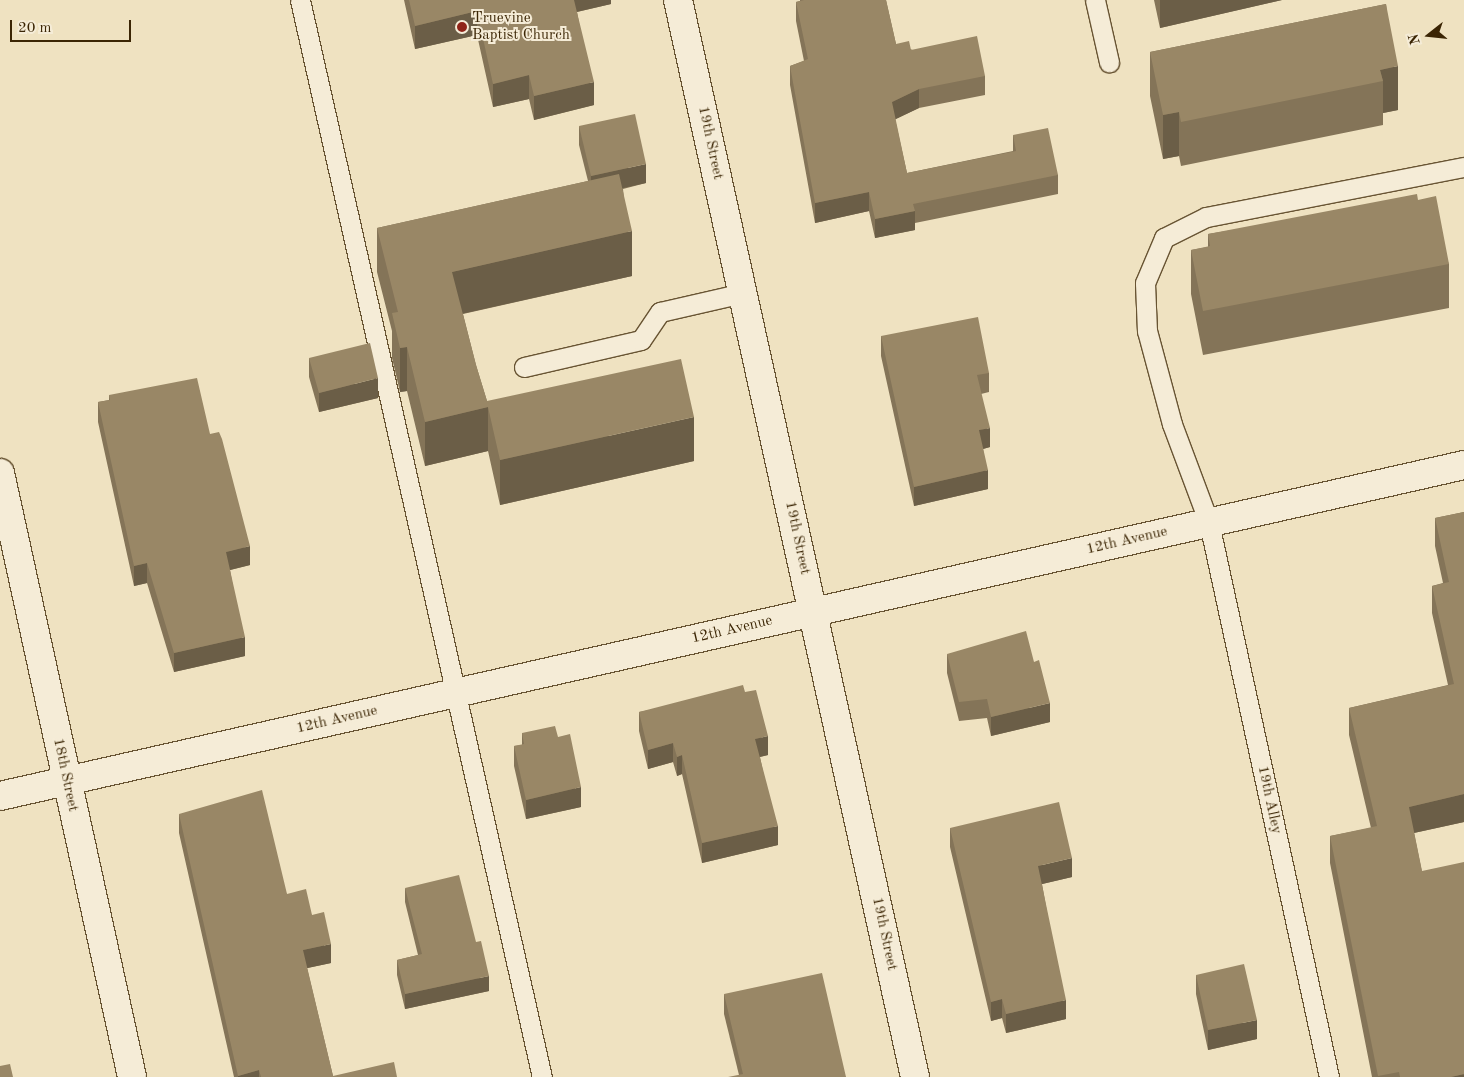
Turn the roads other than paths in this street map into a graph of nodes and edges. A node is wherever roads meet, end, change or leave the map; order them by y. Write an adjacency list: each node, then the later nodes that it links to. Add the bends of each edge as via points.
1 (300, 0): 12 (lane)
2 (678, 0): 6 (street, 19th Street)
3 (1094, 0): 4 (lane)
4 (1110, 62)
5 (1464, 167): 10 (lane, 19th Alley, via 1224,212 1164,238 1145,283 1147,330 1172,424)
6 (743, 293): 7 (lane, via 660,312 641,340); 11 (street, 19th Street)
7 (524, 367)
8 (1464, 465): 10 (street, 12th Avenue)
9 (0, 473): 13 (street, 18th Street)
10 (1209, 523): 11 (street, 12th Avenue); 18 (lane, 19th Alley)
11 (813, 612): 12 (street, 12th Avenue); 17 (street, 19th Street)
12 (456, 693): 13 (street, 12th Avenue); 16 (lane)
13 (66, 781): 14 (street, 12th Avenue); 15 (street, 18th Street)
14 (0, 796)
15 (132, 1077)
16 (542, 1077)
17 (915, 1077)
18 (1330, 1077)

